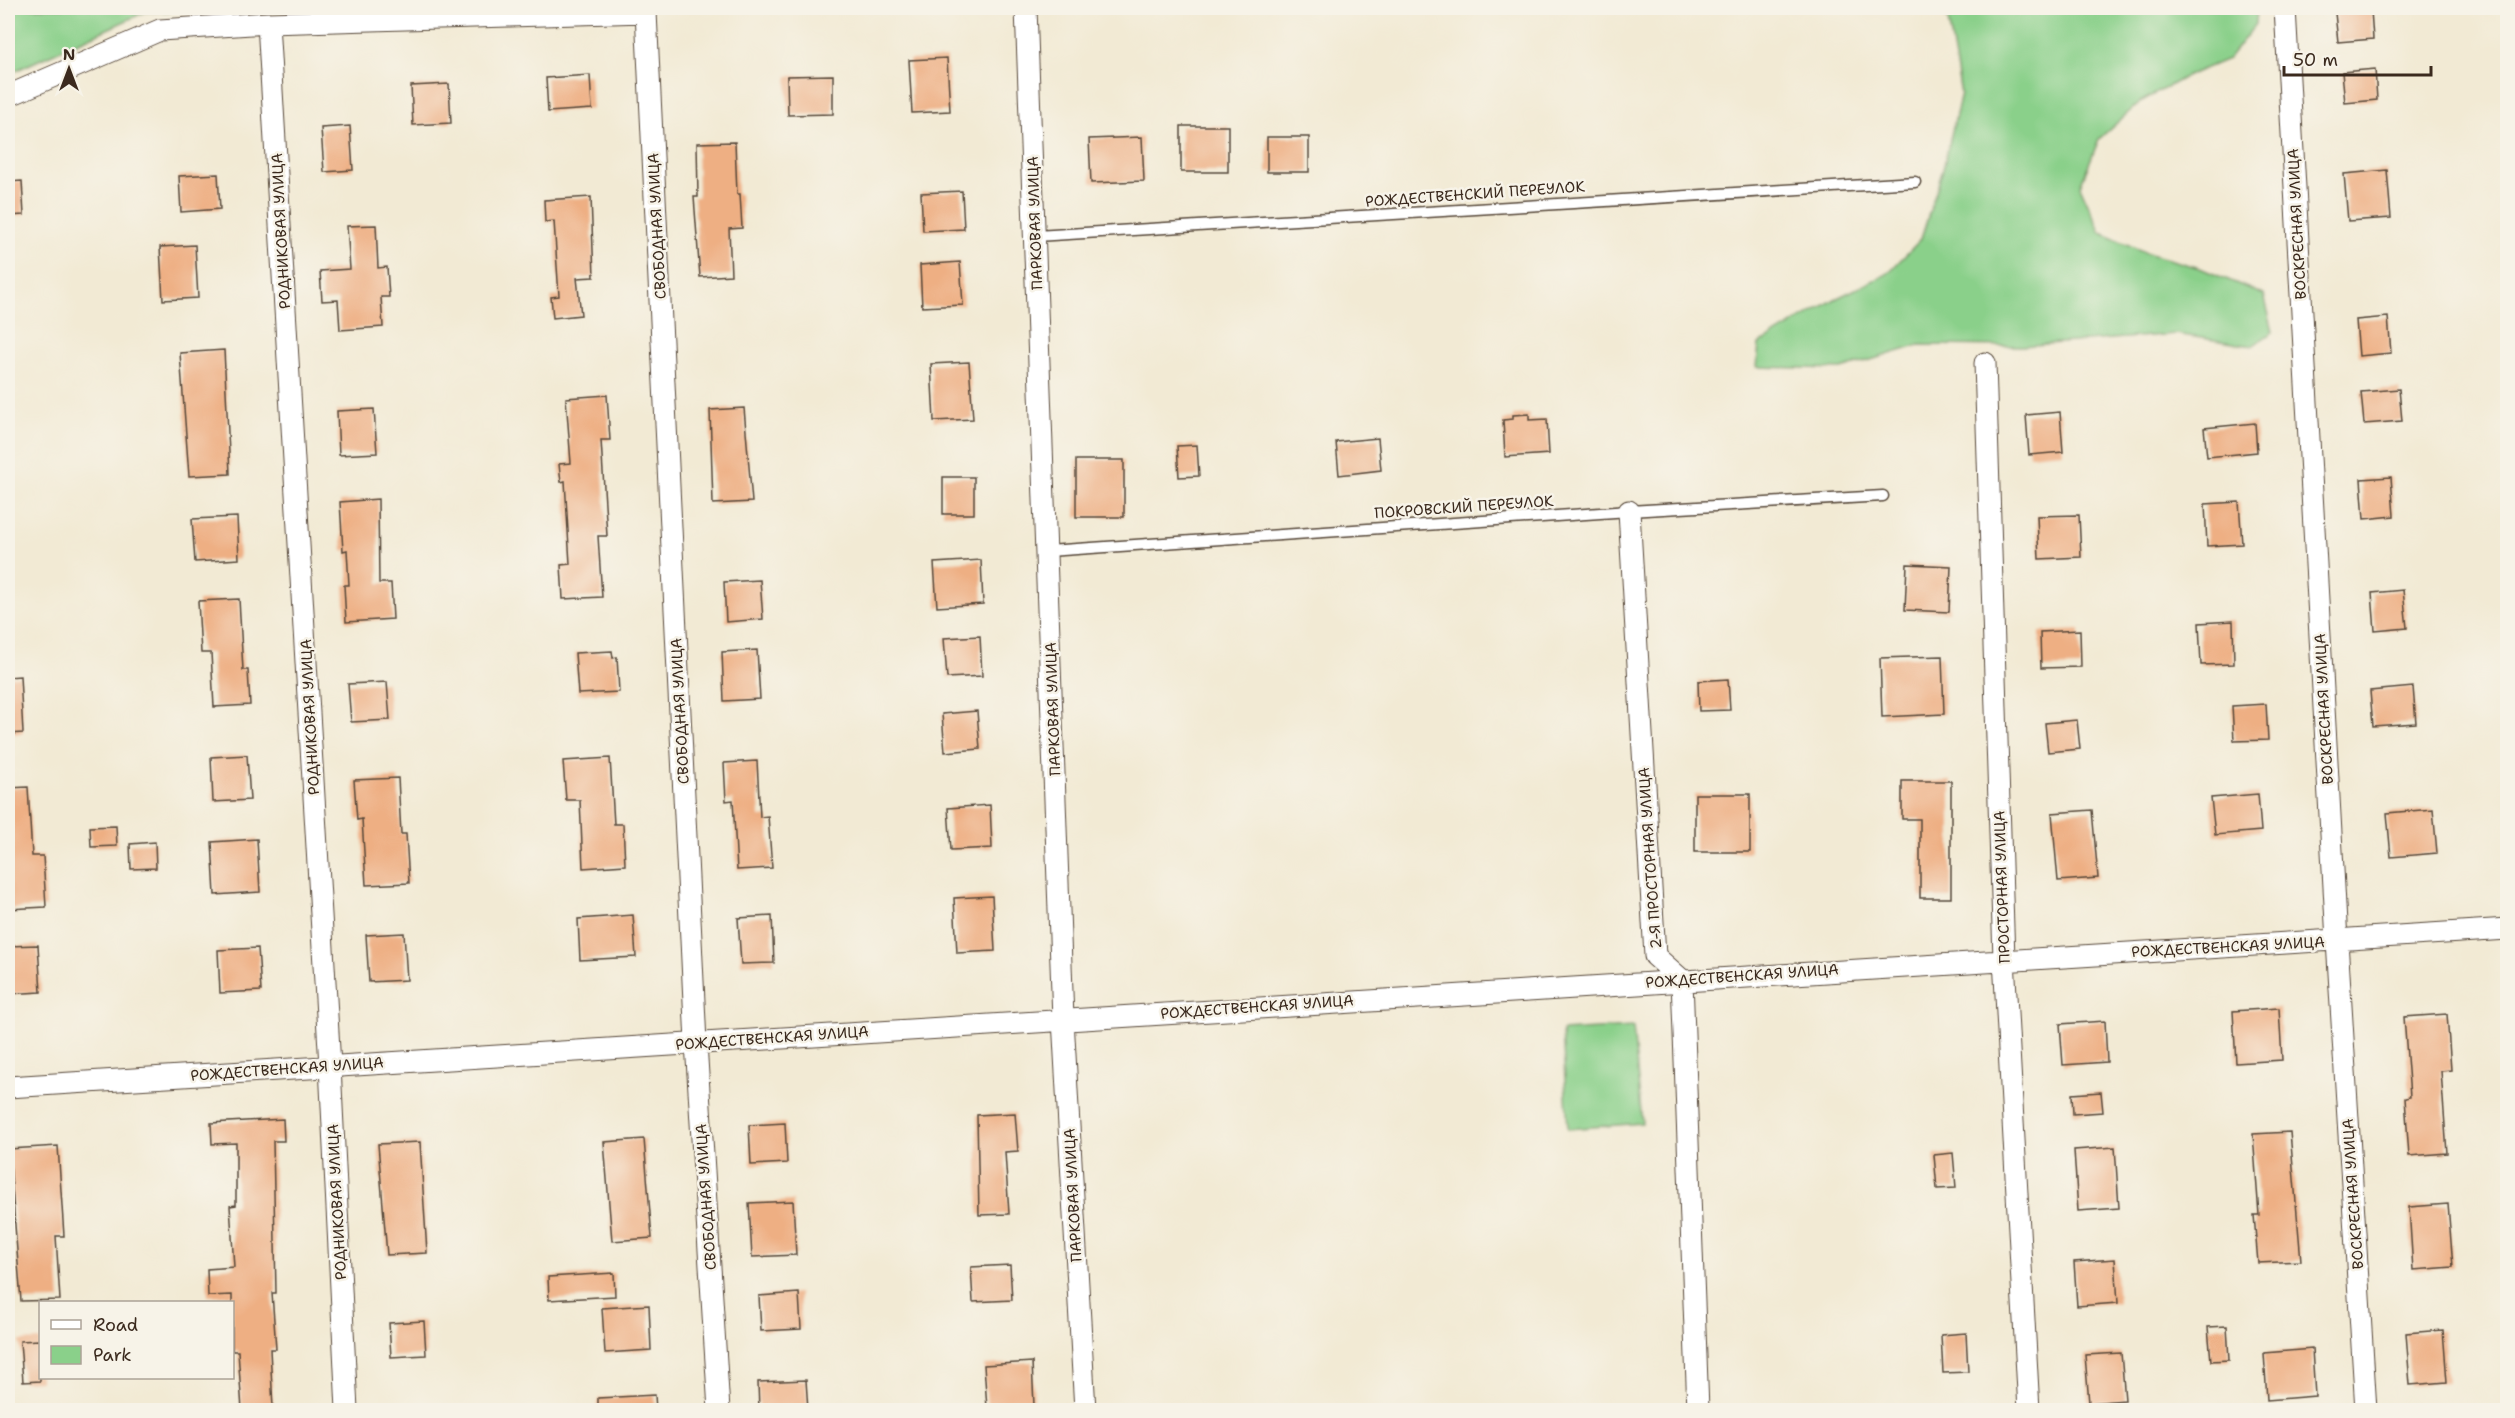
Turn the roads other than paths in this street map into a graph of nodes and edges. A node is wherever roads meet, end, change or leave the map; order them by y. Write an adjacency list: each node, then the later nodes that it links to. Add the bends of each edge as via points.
1 (1026, 8): 6 (street, ПАРКОВАЯ УЛИЦА)
2 (2286, 8): 12 (street, ВОСКРЕСНАЯ УЛИЦА)
3 (268, 23): 4 (street, via 160,30); 16 (street, СВОБОДНАЯ УЛИЦА, via 646,12); 17 (street, РОДНИКОВАЯ УЛИЦА)
4 (8, 96)
5 (1916, 182): 6 (lane, РОЖДЕСТВЕНСКИЙ ПЕРЕУЛОК)
6 (1036, 236): 10 (street, ПАРКОВАЯ УЛИЦА)
7 (1984, 363): 13 (street, ПРОСТОРНАЯ УЛИЦА)
8 (1883, 496): 9 (lane, ПОКРОВСКИЙ ПЕРЕУЛОК)
9 (1629, 511): 10 (lane, ПОКРОВСКИЙ ПЕРЕУЛОК); 14 (street, 2-Я ПРОСТОРНАЯ УЛИЦА, via 1655,956)
10 (1047, 551): 15 (street, ПАРКОВАЯ УЛИЦА)
11 (2508, 929): 12 (street, РОЖДЕСТВЕНСКАЯ УЛИЦА)
12 (2337, 941): 13 (street, РОЖДЕСТВЕНСКАЯ УЛИЦА); 24 (street, ВОСКРЕСНАЯ УЛИЦА)
13 (2004, 959): 14 (street, РОЖДЕСТВЕНСКАЯ УЛИЦА); 23 (street, ПРОСТОРНАЯ УЛИЦА)
14 (1682, 980): 15 (street, РОЖДЕСТВЕНСКАЯ УЛИЦА); 22 (street)
15 (1063, 1019): 16 (street, РОЖДЕСТВЕНСКАЯ УЛИЦА); 21 (street, ПАРКОВАЯ УЛИЦА)
16 (696, 1042): 17 (street, РОЖДЕСТВЕНСКАЯ УЛИЦА); 20 (street, СВОБОДНАЯ УЛИЦА)
17 (330, 1066): 18 (street, РОЖДЕСТВЕНСКАЯ УЛИЦА); 19 (street, РОДНИКОВАЯ УЛИЦА)
18 (8, 1087)
19 (347, 1410)
20 (719, 1410)
21 (1085, 1410)
22 (1698, 1410)
23 (2030, 1410)
24 (2366, 1410)

